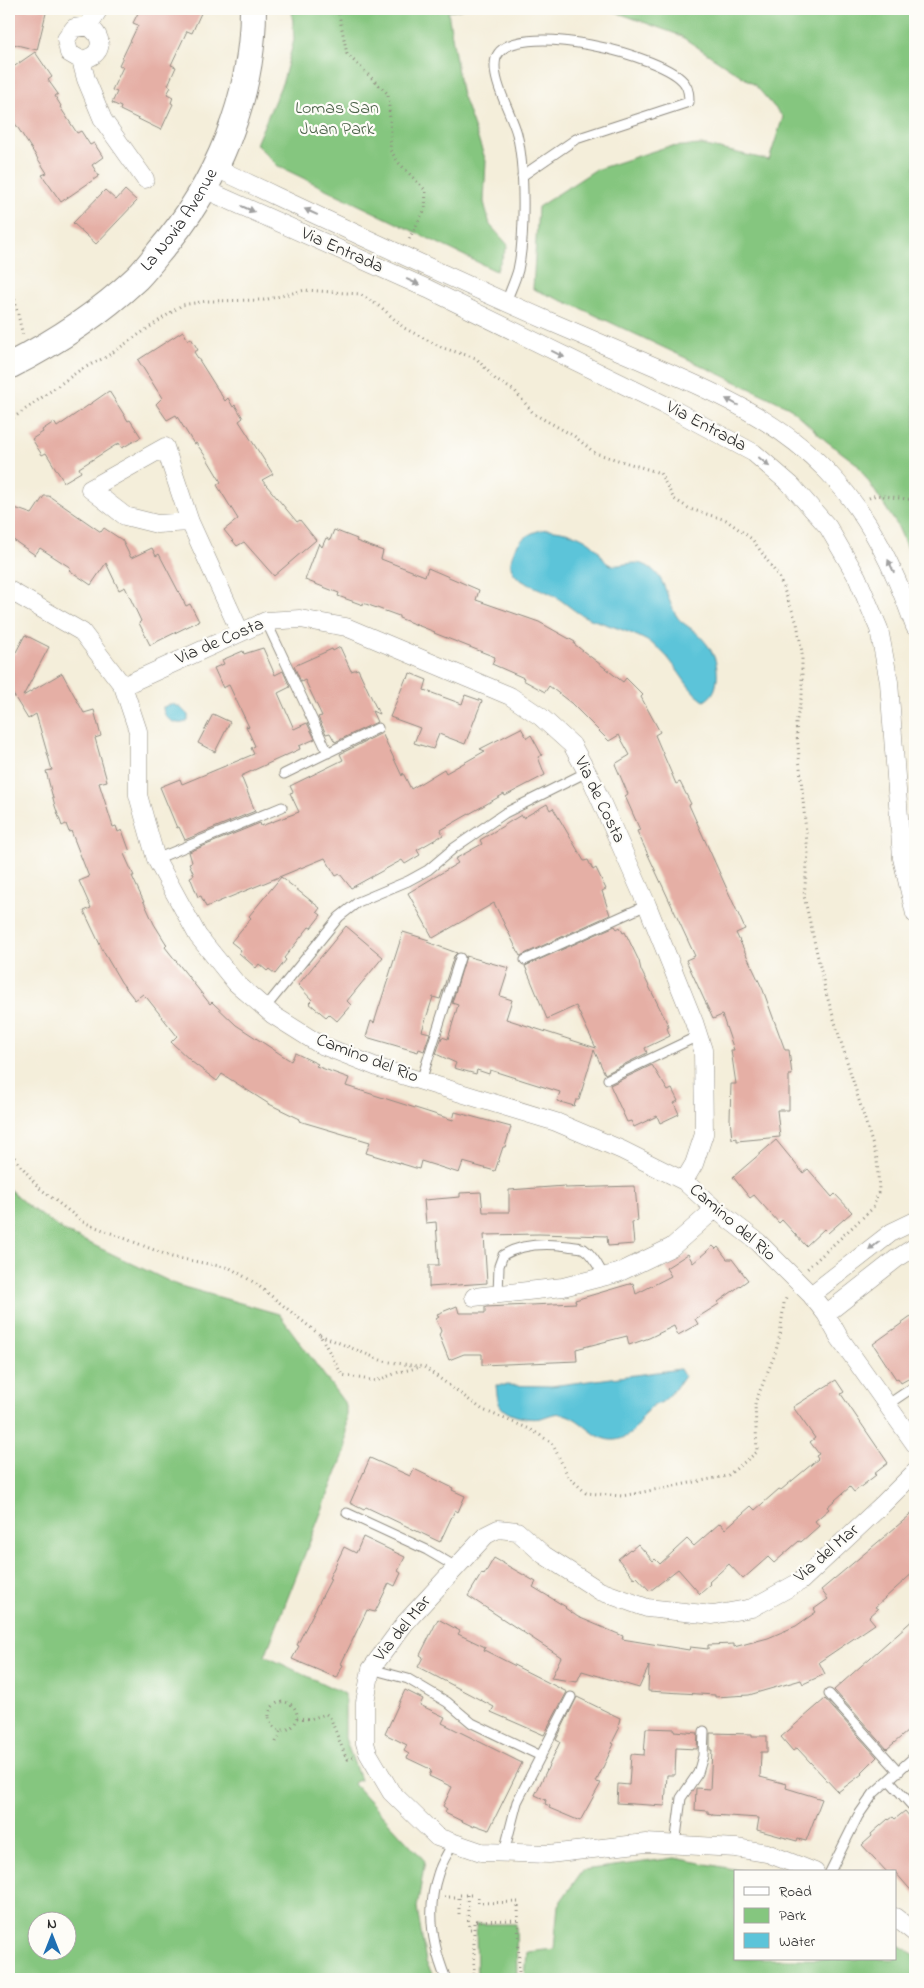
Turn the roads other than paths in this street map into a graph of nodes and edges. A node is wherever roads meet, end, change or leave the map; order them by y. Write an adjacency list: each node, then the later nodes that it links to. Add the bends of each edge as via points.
1 (99, 9): 3 (street)
2 (253, 9): 6 (main road, La Novia Avenue, via 247,76 228,139)
3 (88, 26): 4 (street, via 100,41 98,51 91,58); 4 (street, via 74,28 66,39 69,53)
4 (81, 60): 7 (street, via 103,120)
5 (522, 176): 5 (lane, via 576,139 689,102 685,83 670,72 638,58 604,48 572,42 529,40 513,43 503,49 496,64 500,92 517,134); 8 (lane, via 521,254)
6 (210, 178): 8 (street, Via Entrada, one-way to 6, via 401,254); 9 (street, Via Entrada, one-way to 9); 10 (main road, La Novia Avenue, via 181,226 138,278 86,319)
7 (146, 179)
8 (506, 302): 9 (street); 14 (street, Via Entrada, one-way to 8, via 881,545 826,470 792,440 757,415 710,390)
9 (495, 323): 24 (street, Via Entrada, one-way to 24, via 665,405 754,453 791,485 828,527 857,576 879,629 889,682 902,858)
10 (18, 361)
11 (190, 522): 11 (street, via 165,447 90,489 125,516 157,524); 15 (street)
12 (9, 590): 16 (street, Camino del Rio, via 82,632)
13 (266, 620): 15 (street, Via de Costa); 18 (lane); 19 (street, Via de Costa, via 300,619 346,628 510,696 541,716 572,746)
14 (915, 627)
15 (240, 632): 16 (street, Via de Costa)
16 (123, 686): 22 (street, Camino del Rio, via 138,731 138,795)
17 (378, 728): 18 (lane)
18 (328, 753): 20 (lane)
19 (588, 772): 23 (street, Via de Costa); 27 (lane, via 505,813 428,870 358,902 339,917)
20 (284, 774)
21 (282, 807): 22 (lane)
22 (156, 859): 27 (street, Camino del Rio, via 198,936 236,984)
23 (647, 905): 26 (lane); 28 (street, Via de Costa)
24 (915, 910)
25 (460, 958): 30 (lane)
26 (525, 960)
27 (265, 1008): 30 (street, Camino del Rio, via 319,1044)
28 (698, 1036): 29 (lane); 31 (street, Via de Costa, via 703,1050 704,1134 694,1164)
29 (608, 1079)
30 (421, 1081): 31 (street, Camino del Rio, via 556,1122)
31 (684, 1181): 32 (street, Camino del Rio)
32 (715, 1209): 35 (street, via 672,1248); 37 (street, Camino del Rio, via 758,1242)
33 (915, 1220): 37 (street, one-way to 37, via 892,1232)
34 (915, 1247): 39 (street)
35 (605, 1278): 36 (street); 36 (lane, via 594,1258 583,1248 529,1245 503,1255 499,1266)
36 (498, 1296): 38 (street)
37 (811, 1296): 39 (street, Camino del Rio)
38 (474, 1297)
39 (826, 1314): 41 (street, Camino del Rio)
40 (915, 1386): 41 (lane)
41 (887, 1405): 42 (street, Camino del Rio)
42 (915, 1444)
43 (915, 1472): 45 (street, Via del Mar, via 801,1581 752,1608 713,1615 647,1608 600,1591 544,1555 517,1531 498,1529 486,1535)
44 (347, 1513): 45 (lane)
45 (456, 1567): 46 (street, Via del Mar, via 405,1623)
46 (371, 1669): 50 (lane, via 408,1679 447,1702 472,1723); 55 (street, Via del Mar, via 364,1702 368,1753 391,1792 436,1837)
47 (829, 1694): 52 (lane)
48 (572, 1697): 50 (lane)
49 (704, 1731): 56 (lane, via 703,1756 698,1773 681,1798)
50 (541, 1756): 57 (lane, via 517,1802)
51 (915, 1756): 52 (lane)
52 (899, 1772): 53 (lane)
53 (889, 1780): 54 (lane); 59 (lane, via 858,1816)
54 (915, 1809)
55 (453, 1843): 57 (street, Via del Mar, via 481,1852); 62 (lane, via 438,1873 431,1908 431,1929)
56 (675, 1845): 57 (street, Via del Mar, via 646,1843 549,1854); 58 (street, Via del Mar, via 768,1853)
57 (504, 1852)
58 (810, 1870)
59 (831, 1870)
60 (896, 1918): 61 (street)
61 (915, 1933)
62 (446, 1979)

